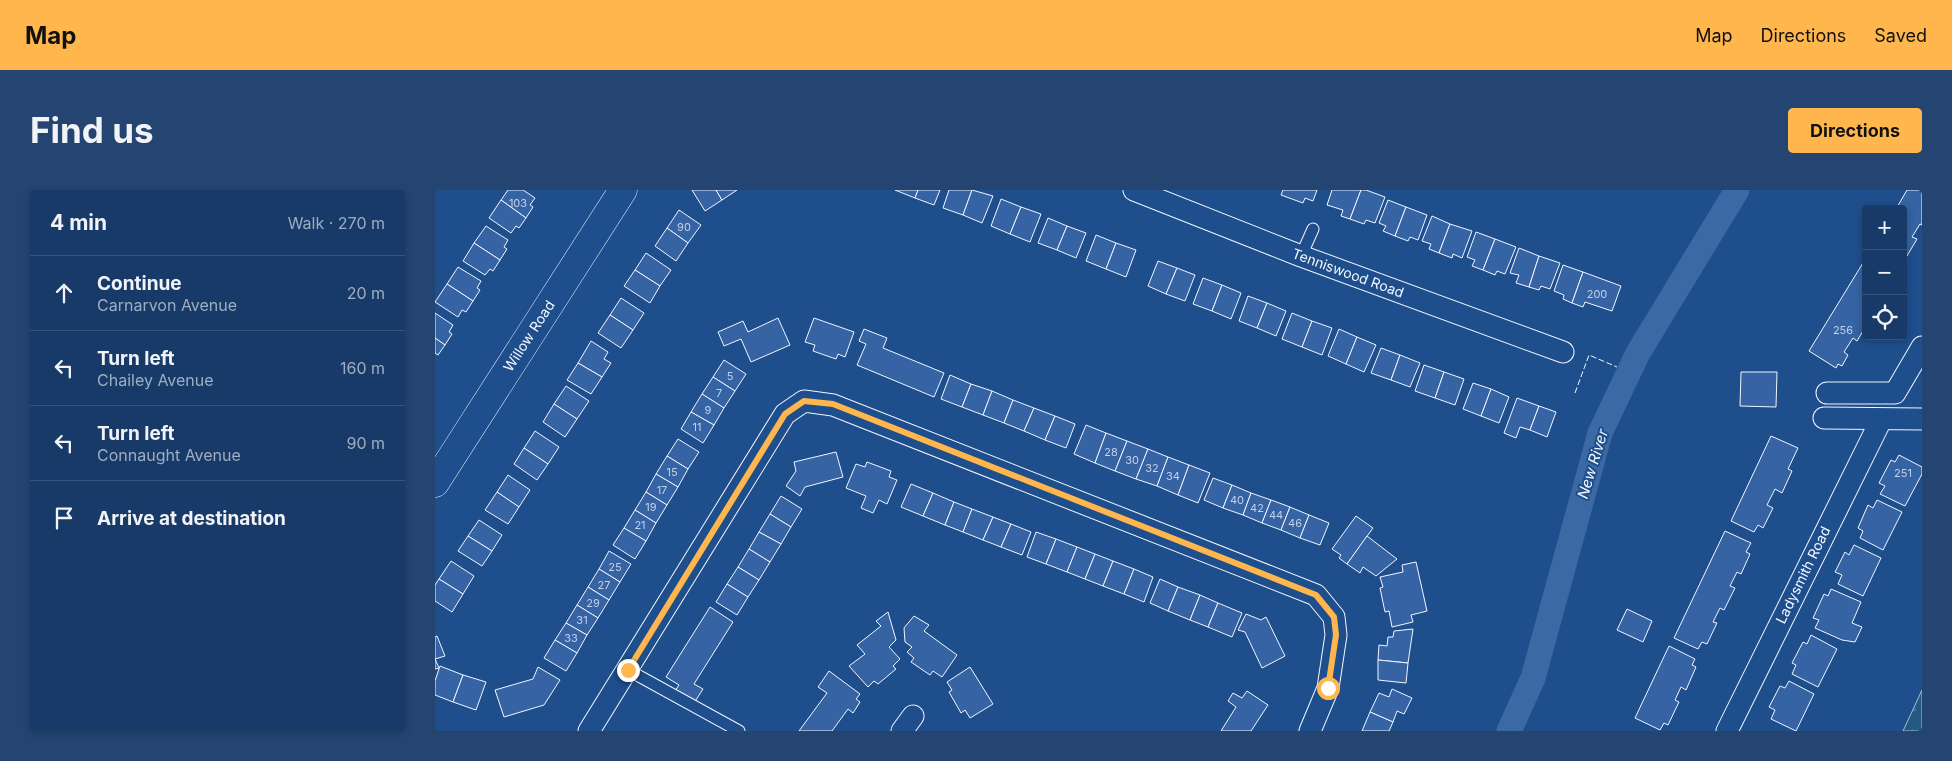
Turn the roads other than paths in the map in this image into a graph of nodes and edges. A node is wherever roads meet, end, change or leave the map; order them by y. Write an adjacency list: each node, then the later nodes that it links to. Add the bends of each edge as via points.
1 (623, 190): 12 (street, Willow Road)
2 (1134, 190): 4 (street, Tenniswood Road)
3 (1313, 229): 4 (lane)
4 (1301, 256): 6 (street, Tenniswood Road)
5 (1922, 347): 8 (street)
6 (1563, 352)
7 (1827, 393): 8 (street)
8 (1895, 393): 11 (lane)
9 (1824, 418): 11 (street)
10 (1922, 419): 11 (street)
11 (1881, 420): 17 (street, Ladysmith Road)
12 (435, 483)
13 (628, 670): 14 (street); 15 (lane); 16 (street, via 785,414 804,401 833,404 1316,595 1334,617 1336,635 1328,688)
14 (589, 731)
15 (739, 731)
16 (1310, 731)
17 (1727, 731)

